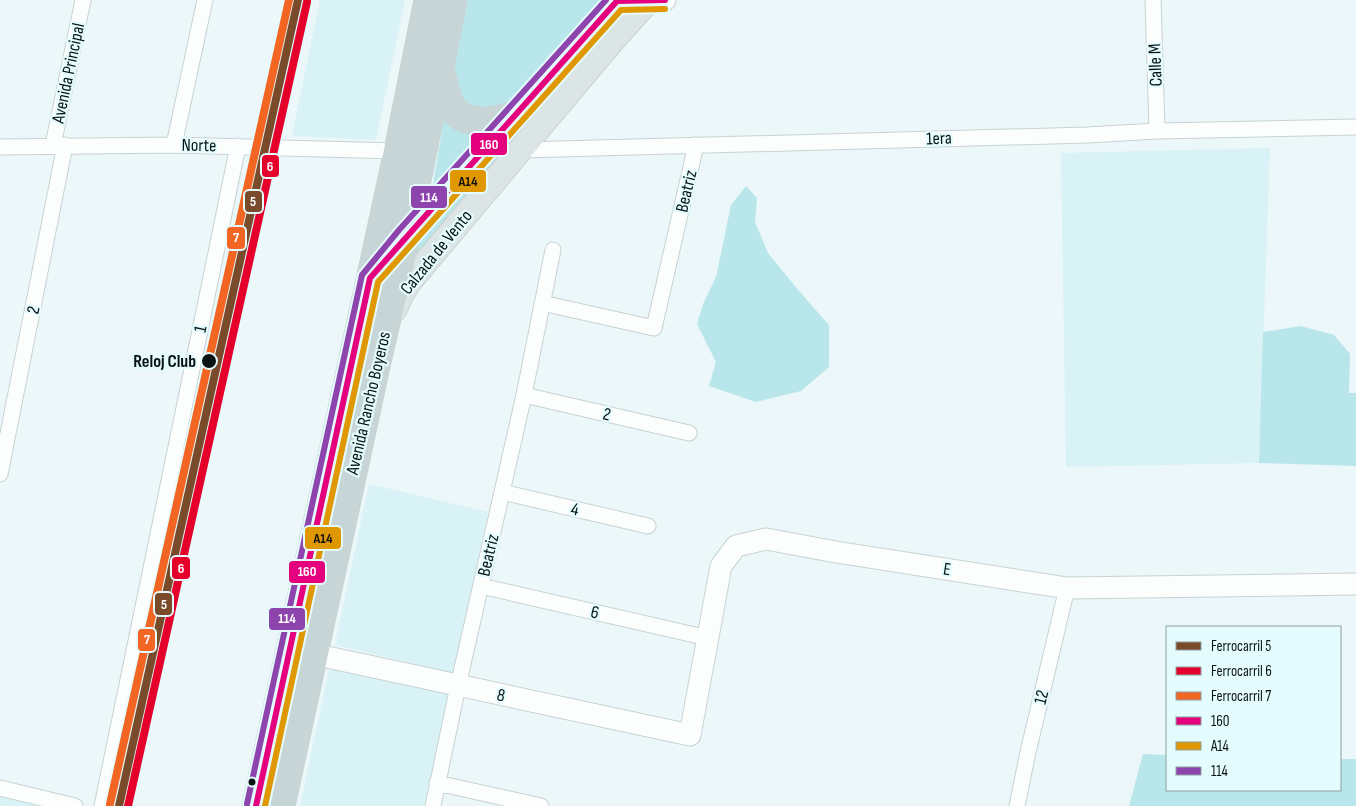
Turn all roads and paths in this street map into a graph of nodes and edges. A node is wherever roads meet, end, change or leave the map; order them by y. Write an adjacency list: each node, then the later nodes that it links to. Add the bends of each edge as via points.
1 (83, 0): 15 (street, Avenida Principal)
2 (205, 0): 16 (street)
3 (428, 0): 21 (highway, Avenida Rancho Boyeros)
4 (454, 0): 10 (highway, Avenida Rancho Boyeros)
5 (617, 0): 6 (street); 9 (main road, Calzada de Vento)
6 (649, 0): 7 (street); 9 (main road, Calzada de Vento)
7 (665, 0)
8 (1152, 0): 14 (street, Calle M)
9 (604, 33): 11 (main road, Calzada de Vento); 20 (main road, Calzada de Vento)
10 (440, 65): 11 (highway, via 449,101 460,115 489,121); 12 (highway, Avenida Rancho Boyeros)
11 (516, 114): 22 (main road, Calzada de Vento)
12 (429, 121): 21 (highway, via 416,142); 22 (highway, Avenida Rancho Boyeros)
13 (1356, 127): 14 (street, 1era)
14 (1157, 131): 17 (street, 1era)
15 (59, 145): 16 (street, Norte); 19 (street, Norte); 29 (street, 2)
16 (174, 145): 18 (street, Norte)
17 (696, 145): 20 (street, 1era); 25 (street, Beatriz, via 654,328)
18 (238, 146): 21 (street, Norte); 42 (street, 1)
19 (0, 147)
20 (522, 150): 26 (main road, Calzada de Vento, via 410,281 395,308)
21 (398, 152): 24 (highway, Avenida Rancho Boyeros)
22 (406, 236): 24 (highway); 26 (highway, Avenida Rancho Boyeros)
23 (553, 250): 25 (street, Beatriz)
24 (370, 278): 43 (highway, Avenida Rancho Boyeros)
25 (542, 303): 27 (street, Beatriz)
26 (378, 356): 36 (highway, Avenida Rancho Boyeros)
27 (524, 395): 28 (street, 2); 30 (street, Beatriz)
28 (689, 433)
29 (0, 474)
30 (502, 492): 31 (street, 4); 33 (street, Beatriz)
31 (648, 526)
32 (1356, 584): 34 (street, E)
33 (481, 586): 35 (street, 6); 37 (street, Beatriz)
34 (1068, 588): 35 (street, E, via 766,539 736,546 722,566); 47 (street, 12)
35 (708, 638): 38 (street, E)
36 (313, 654): 37 (street, 8); 44 (highway, Avenida Rancho Boyeros)
37 (458, 686): 38 (street, 8); 39 (street, Beatriz)
38 (690, 735)
39 (438, 784): 45 (street, Beatriz); 46 (street)
40 (0, 788): 41 (street)
41 (75, 806)
42 (102, 806)
43 (256, 806)
44 (281, 806)
45 (433, 806)
46 (541, 806)
47 (1017, 806)

